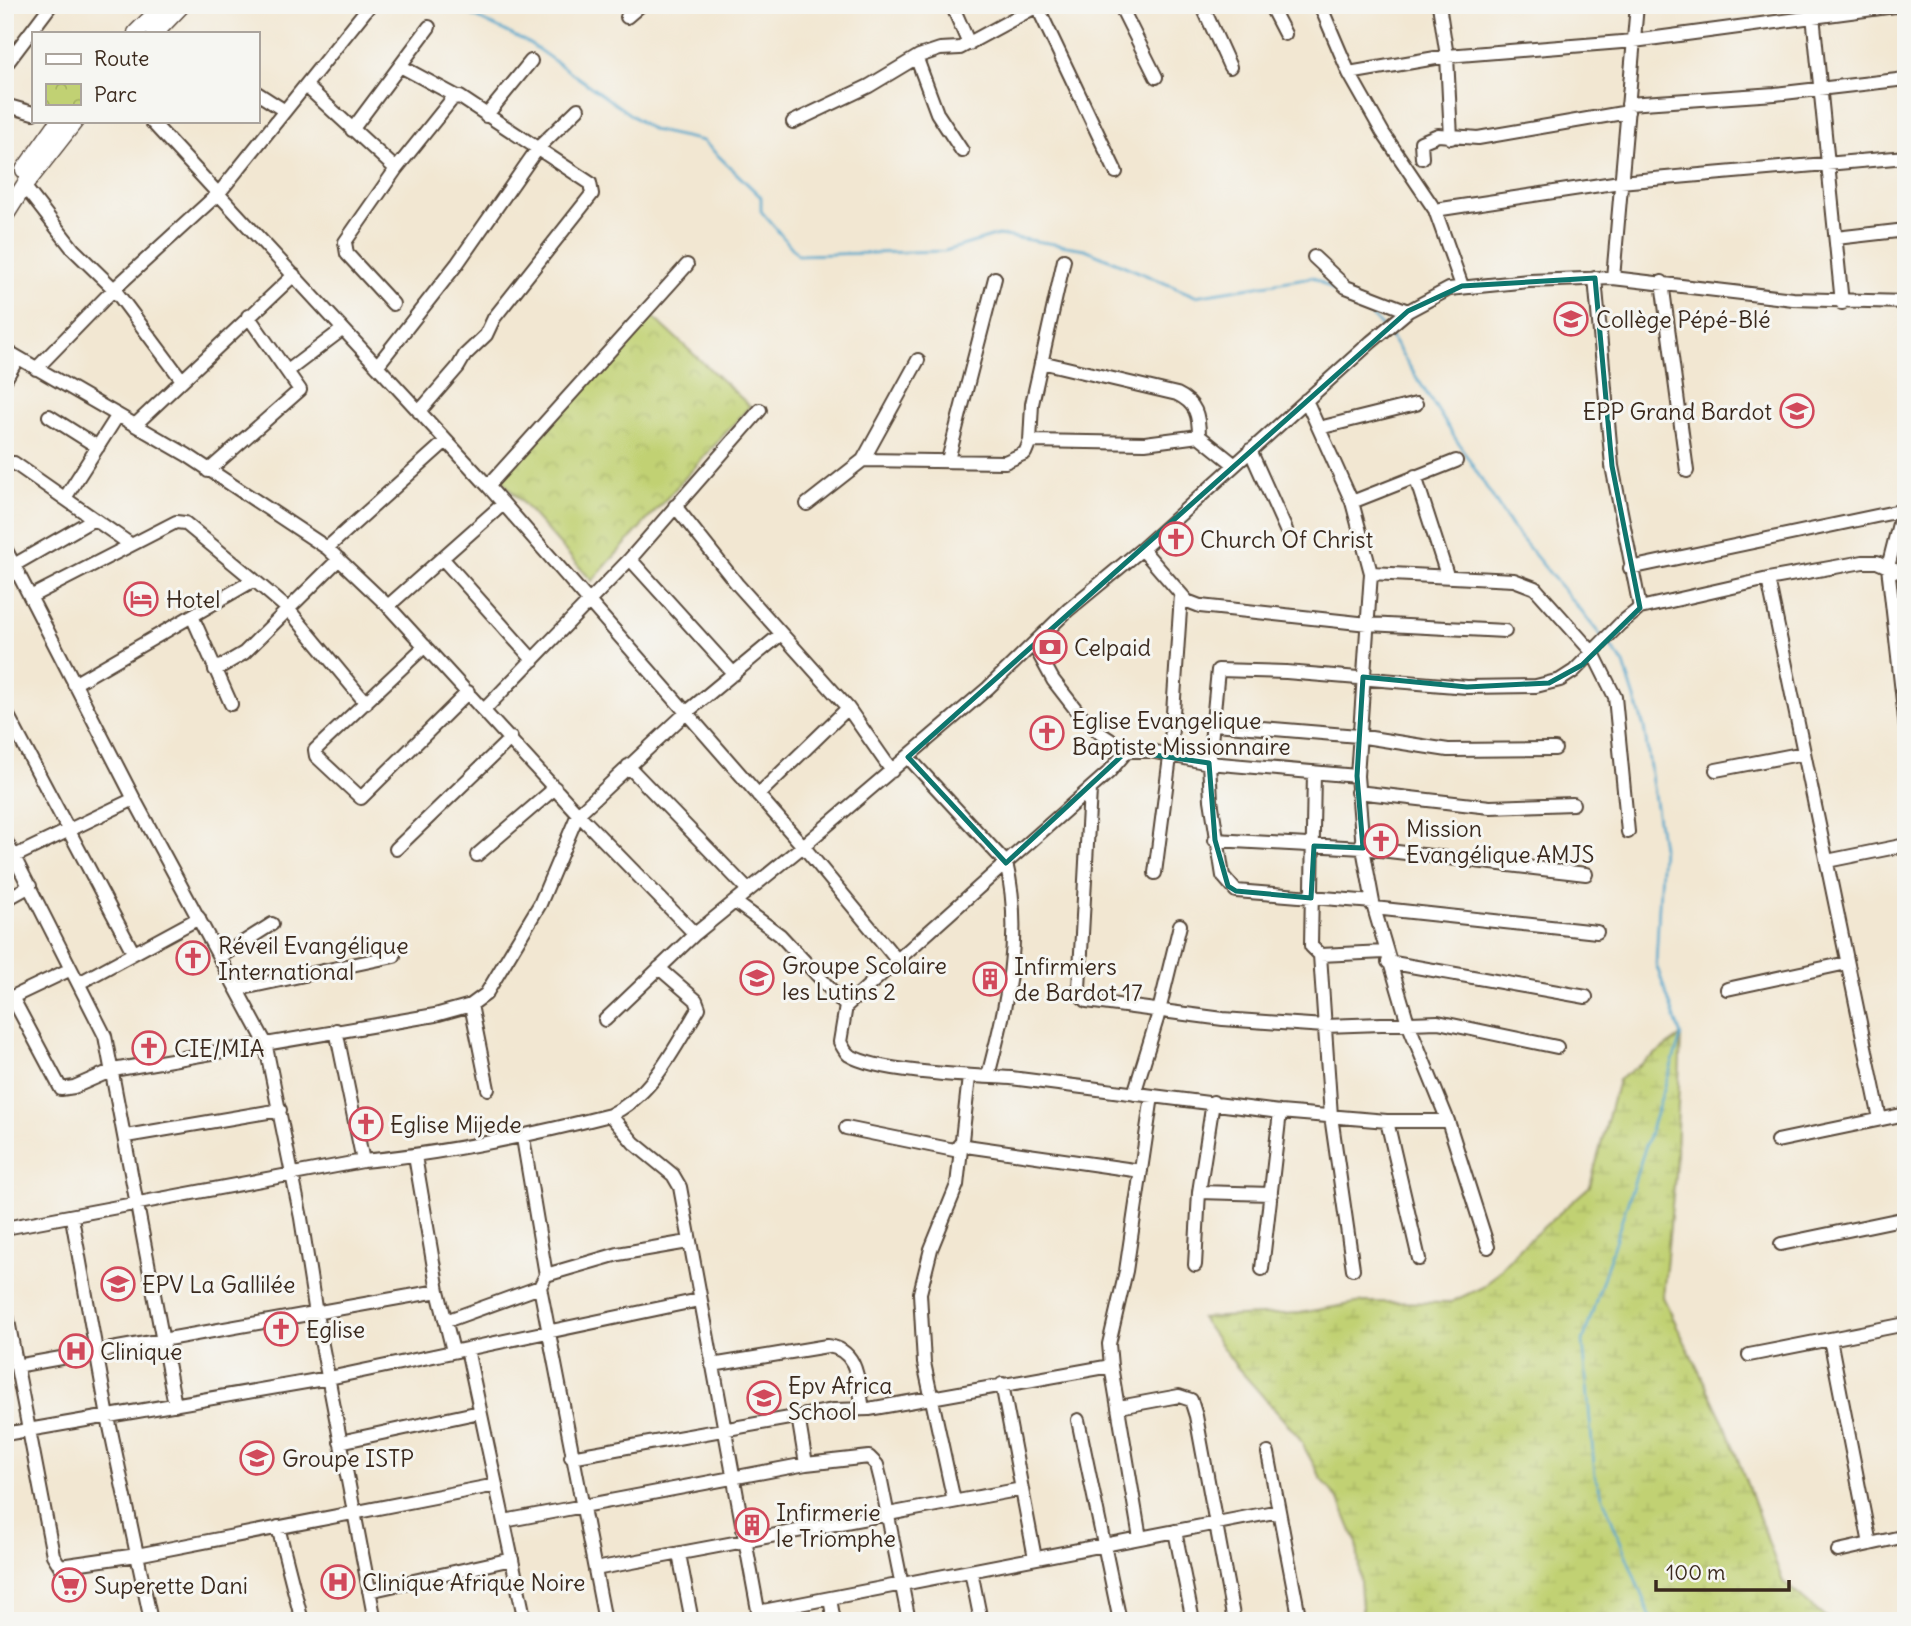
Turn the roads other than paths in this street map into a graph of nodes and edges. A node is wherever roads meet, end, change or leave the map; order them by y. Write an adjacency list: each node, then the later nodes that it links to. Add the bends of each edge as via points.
1 (51, 5): 27 (street)
2 (164, 5): 19 (main road)
3 (182, 5): 20 (main road)
4 (370, 5): 33 (street)
5 (641, 5): 16 (street)
6 (952, 5): 23 (street)
7 (1120, 5): 31 (street)
8 (1202, 5): 28 (street)
9 (1270, 5): 21 (street)
10 (1321, 5): 30 (street)
11 (1439, 5): 24 (street)
12 (1637, 5): 22 (street)
13 (1904, 5): 15 (street); 17 (street)
14 (1038, 6): 23 (street); 55 (street)
15 (1813, 11): 22 (street); 34 (street)
16 (627, 17)
17 (1906, 17)
18 (429, 27): 29 (street)
19 (137, 32)
20 (156, 32)
21 (1285, 34)
22 (1634, 41): 24 (street); 38 (street)
23 (969, 44): 25 (street)
24 (1447, 56): 30 (street); 48 (street)
25 (917, 59): 46 (street); 50 (street, via 937,113)
26 (531, 61): 42 (street)
27 (5, 66)
28 (1230, 66)
29 (402, 67): 36 (street); 47 (street)
30 (1349, 73): 60 (street, via 1382,133)
31 (1156, 77)
32 (1906, 79): 34 (street)
33 (306, 86): 40 (street); 47 (street)
34 (1821, 89): 38 (street); 53 (street)
35 (259, 94): 40 (street)
36 (456, 96): 42 (street); 54 (street)
37 (5, 105): 41 (street)
38 (1628, 108): 48 (street, via 1478,138); 56 (street)
39 (578, 109): 49 (street)
40 (285, 111): 58 (street)
41 (32, 113)
42 (486, 116): 49 (street)
43 (58, 122): 59 (main road)
44 (74, 122): 57 (main road)
45 (152, 122): 58 (street)
46 (793, 122)
47 (352, 130): 54 (street)
48 (1451, 138): 52 (street, via 1424,139)
49 (538, 148): 84 (street, via 457,264); 92 (street, via 590,183 592,194 494,318 486,335)
50 (962, 151)
51 (1906, 156): 53 (street)
52 (1422, 158)
53 (1829, 165): 56 (street); 63 (street)
54 (396, 169): 76 (street, via 344,248)
55 (1116, 172)
56 (1620, 182): 60 (street); 70 (street)
57 (24, 186): 61 (main road); 73 (street, via 74,249)
58 (219, 193): 67 (street); 73 (street)
59 (5, 198)
60 (1435, 210): 72 (street)
61 (5, 216)
62 (1906, 230): 63 (street)
63 (1836, 238): 75 (street)
64 (1314, 257): 77 (street, via 1357,294)
65 (1064, 260): 83 (street)
66 (687, 265): 110 (street)
67 (294, 275): 78 (street); 79 (street)
68 (995, 278): 103 (street)
69 (1595, 278): 70 (street); 72 (street); 129 (street, via 1612,466)
70 (1613, 278): 71 (street)
71 (1662, 282): 75 (street); 108 (street)
72 (1462, 286): 77 (street)
73 (114, 289): 85 (street); 88 (street)
74 (1906, 302): 75 (street)
75 (1842, 303)
76 (393, 304)
77 (1408, 311): 89 (street)
78 (248, 316): 86 (street); 88 (street)
79 (343, 329): 84 (street); 86 (street)
80 (5, 350): 81 (street)
81 (18, 358): 85 (street); 87 (street)
82 (918, 360): 102 (street)
83 (1041, 362): 97 (street, via 1189,399 1196,408); 99 (street)
84 (377, 366): 92 (street)
85 (36, 369): 93 (street)
86 (289, 370): 107 (street, via 300,390)
87 (5, 380)
88 (182, 380): 95 (street)
89 (1306, 400): 96 (street); 101 (street)
90 (1416, 404): 96 (street)
91 (761, 410): 116 (street)
92 (419, 412): 98 (street)
93 (118, 415): 95 (street); 100 (street)
94 (49, 416): 100 (street)
95 (135, 425): 107 (street)
96 (1319, 428): 113 (street)
97 (1199, 436): 99 (street, via 1145,443); 106 (street)
98 (446, 441): 110 (street); 122 (street)
99 (1030, 441): 103 (street, via 1016,459)
100 (98, 447): 112 (street)
101 (1250, 450): 106 (street); 119 (street)
102 (863, 460): 103 (street); 115 (street)
103 (948, 460)
104 (1456, 461): 109 (street)
105 (14, 463): 112 (street)
106 (1235, 465): 123 (street)
107 (208, 471): 122 (street)
108 (1687, 471)
109 (1415, 475): 113 (street); 131 (street)
110 (488, 486): 114 (street)
111 (1906, 496): 117 (street)
112 (65, 498): 118 (street)
113 (1352, 502): 130 (street)
114 (503, 504): 124 (street); 137 (street)
115 (807, 504)
116 (675, 506): 126 (street); 144 (street)
117 (1900, 511): 128 (street); 129 (street)
118 (94, 519): 120 (street); 127 (street)
119 (1286, 530)
120 (130, 544): 134 (street, via 167,525 185,523); 136 (street)
121 (5, 548): 127 (street)
122 (327, 548): 125 (street)
123 (1142, 549): 135 (street); 145 (street, via 1068,610)
124 (442, 558): 138 (street); 148 (street)
125 (339, 559): 138 (street); 140 (street)
126 (630, 559): 137 (street); 150 (street)
127 (14, 565): 136 (street)
128 (1888, 567): 132 (street); 133 (street, via 1863,562); 161 (street)
129 (1630, 568): 139 (street)
130 (1371, 573): 131 (street); 142 (street)
131 (1447, 575): 147 (street, via 1514,580 1535,588)
132 (1906, 575)
133 (1768, 579): 139 (street); 166 (street)
134 (254, 580): 140 (street); 141 (street)
135 (1181, 595): 142 (street, via 1200,606); 168 (street)
136 (30, 597): 152 (street)
137 (589, 604): 148 (street); 159 (street)
138 (388, 606): 146 (street)
139 (1640, 608): 147 (street)
140 (289, 610): 149 (street, via 244,653); 154 (street)
141 (192, 616): 149 (street); 152 (street)
142 (1368, 624): 143 (street); 151 (street)
143 (1504, 631)
144 (781, 634): 150 (street); 156 (street)
145 (1034, 645): 165 (street, via 1077,711); 167 (street)
146 (425, 646): 153 (street); 154 (street)
147 (1593, 653): 151 (street, via 1560,680 1536,686 1468,687); 183 (street, via 1615,697)
148 (533, 660): 158 (street)
149 (215, 670): 155 (street)
150 (734, 674): 159 (street)
151 (1363, 677): 160 (street, via 1221,669 1216,673); 162 (street)
152 (74, 684): 179 (street)
153 (468, 692): 154 (street, via 358,798 314,753); 158 (street)
154 (366, 703)
155 (231, 704)
156 (848, 708): 172 (street); 178 (street)
157 (5, 710): 182 (street)
158 (484, 710): 163 (street)
159 (687, 712): 170 (street); 178 (street)
160 (1215, 724): 162 (street); 169 (street)
161 (1906, 728)
162 (1358, 736): 164 (street, via 1448,750); 174 (street)
163 (511, 738): 175 (street); 190 (street)
164 (1555, 749)
165 (1127, 751): 168 (street); 176 (street)
166 (1804, 753): 171 (street); 193 (street)
167 (908, 757): 172 (street); 194 (street)
168 (1170, 757): 169 (street); 195 (street)
169 (1209, 763): 173 (street); 185 (street)
170 (628, 766): 181 (street); 198 (street)
171 (1716, 770)
172 (892, 771): 187 (street)
173 (1314, 772): 174 (street); 188 (street)
174 (1357, 776): 177 (street)
175 (555, 789): 181 (street); 191 (street)
176 (1090, 790): 194 (street); 224 (street, via 1079,992 1087,1001)
177 (1357, 792): 180 (street, via 1490,807); 189 (street)
178 (758, 795): 187 (street)
179 (134, 799): 182 (street); 203 (street)
180 (1573, 804)
181 (578, 814): 207 (street); 222 (street, via 540,904 486,994)
182 (70, 831): 192 (street); 208 (street)
183 (1628, 832)
184 (5, 839): 192 (street)
185 (1215, 840): 188 (street); 199 (street, via 1223,876 1236,891)
186 (1906, 845): 193 (street)
187 (803, 846): 198 (street); 213 (street)
188 (1314, 846): 189 (street); 199 (street)
189 (1363, 848): 196 (street); 202 (street)
190 (396, 849)
191 (477, 855)
192 (15, 856): 197 (street)
193 (1827, 861): 214 (street)
194 (1006, 863): 213 (street); 232 (street, via 1015,905 1012,962)
195 (1155, 873)
196 (1587, 874)
197 (30, 886): 200 (street); 216 (street)
198 (748, 890): 201 (street)
199 (1311, 898): 202 (street); 209 (street, via 1311,946)
200 (5, 900)
201 (735, 902): 207 (street); 223 (street, via 780,935)
202 (1373, 905): 206 (street); 212 (street)
203 (199, 918): 208 (street); 211 (street)
204 (272, 924): 211 (street)
205 (1180, 925): 224 (street)
206 (1597, 932)
207 (695, 934): 215 (street)
208 (133, 952): 217 (street)
209 (1320, 955): 212 (street); 227 (street)
210 (394, 956): 218 (street)
211 (220, 957): 218 (street)
212 (1387, 957): 220 (street); 226 (street)
213 (897, 960): 223 (street)
214 (1847, 963): 219 (street); 243 (street)
215 (659, 968): 225 (street); 241 (street, via 696,1000 699,1008 652,1083)
216 (71, 969): 217 (street); 221 (street)
217 (79, 983): 231 (street, via 105,1036)
218 (238, 989): 229 (street)
219 (1727, 989)
220 (1586, 997)
221 (8, 999): 231 (street, via 61,1089)
222 (471, 1005): 228 (street); 234 (street)
223 (846, 1006): 233 (street, via 840,1042 848,1054 886,1066)
224 (1158, 1010): 227 (street); 235 (street)
225 (605, 1020)
226 (1408, 1023): 227 (street); 230 (street, via 1438,1022); 245 (street)
227 (1325, 1026): 242 (street)
228 (336, 1030): 229 (street); 252 (street)
229 (265, 1042): 231 (street); 238 (street)
230 (1557, 1046)
231 (113, 1070): 247 (street)
232 (988, 1076): 233 (street); 235 (street)
233 (969, 1077): 250 (street)
234 (488, 1089)
235 (1134, 1094): 236 (street)
236 (1152, 1096): 237 (street); 253 (street)
237 (1213, 1102): 239 (street); 255 (street)
238 (280, 1110): 247 (street); 254 (street)
239 (1280, 1112): 242 (street); 256 (street)
240 (1906, 1114): 243 (street)
241 (610, 1115): 248 (street); 261 (street, via 677,1181)
242 (1331, 1116): 244 (street); 267 (street)
243 (1880, 1119): 249 (street)
244 (1387, 1121): 245 (street); 264 (street)
245 (1448, 1121): 263 (street)
246 (846, 1128): 250 (street)
247 (126, 1136): 257 (street)
248 (523, 1138): 251 (street); 268 (street)
249 (1777, 1141)
250 (959, 1148): 253 (street); 287 (street, via 957,1185 930,1249 920,1293 921,1343)
251 (415, 1156): 252 (street); 269 (street)
252 (363, 1161): 254 (street)
253 (1141, 1171): 284 (street, via 1109,1344)
254 (292, 1175): 257 (street); 272 (street)
255 (1199, 1192): 256 (street); 265 (street)
256 (1271, 1194): 266 (street)
257 (138, 1206): 258 (street); 277 (street)
258 (72, 1218): 260 (street); 280 (street)
259 (1906, 1218): 262 (street)
260 (5, 1228)
261 (688, 1242): 268 (street, via 618,1254); 270 (street)
262 (1781, 1244)
263 (1488, 1247)
264 (1419, 1259)
265 (1195, 1265)
266 (1262, 1269)
267 (1353, 1269)
268 (543, 1281): 273 (street); 275 (street)
269 (438, 1291): 272 (street); 273 (street)
270 (699, 1300): 275 (street); 282 (street)
271 (5, 1305): 283 (street)
272 (316, 1314): 277 (street); 285 (street)
273 (446, 1321): 279 (street)
274 (1906, 1324): 276 (street)
275 (548, 1333): 278 (street); 300 (street)
276 (1830, 1339): 281 (street); 317 (street)
277 (162, 1341): 280 (street); 288 (street)
278 (467, 1349): 279 (street); 291 (street)
279 (453, 1351): 285 (street)
280 (96, 1353): 283 (street); 293 (street)
281 (1749, 1355)
282 (712, 1365): 290 (street, via 838,1347 855,1365); 295 (street)
283 (16, 1366): 296 (street)
284 (1111, 1366): 286 (street); 289 (street)
285 (328, 1378): 288 (street); 298 (street)
286 (1002, 1384): 287 (street); 304 (street)
287 (932, 1398): 290 (street); 305 (street)
288 (175, 1405): 293 (street)
289 (1119, 1408): 311 (street, via 1179,1396 1191,1400); 315 (street)
290 (863, 1409): 292 (street)
291 (480, 1412): 298 (street); 303 (street)
292 (798, 1416): 295 (street); 301 (street)
293 (108, 1417): 296 (street); 321 (street)
294 (1078, 1420): 318 (street)
295 (724, 1429): 300 (street); 302 (street)
296 (29, 1430): 297 (street); 321 (street, via 60,1566)
297 (5, 1434)
298 (340, 1442): 308 (street)
299 (1268, 1453): 307 (street)
300 (571, 1457): 306 (street)
301 (806, 1464): 302 (street); 309 (street, via 869,1457 879,1471)
302 (734, 1480): 306 (street); 316 (street)
303 (496, 1485): 308 (street); 310 (street)
304 (1022, 1489): 305 (street); 322 (street)
305 (954, 1501): 309 (street)
306 (581, 1506): 310 (street); 324 (street)
307 (1279, 1511): 311 (street); 342 (street)
308 (354, 1513): 312 (street); 327 (street)
309 (888, 1515): 316 (street); 326 (street)
310 (504, 1521): 323 (street)
311 (1214, 1523): 313 (street); 341 (street)
312 (278, 1527): 321 (street); 331 (street)
313 (1175, 1531): 315 (street); 340 (street)
314 (1906, 1536): 317 (street)
315 (1140, 1538): 318 (street)
316 (745, 1542): 320 (street); 329 (street)
317 (1870, 1544): 319 (street)
318 (1104, 1545): 322 (street); 339 (street)
319 (1838, 1551)
320 (679, 1554): 324 (street); 335 (street)
321 (137, 1555): 330 (street)
322 (1035, 1558): 325 (street)
323 (512, 1559): 327 (street); 333 (street)
324 (595, 1569): 334 (street)
325 (971, 1571): 326 (street); 338 (street)
326 (902, 1585): 328 (street); 337 (street)
327 (369, 1591): 332 (street)
328 (830, 1599): 329 (street); 336 (street)
329 (759, 1617)
330 (150, 1621)
331 (302, 1621)
332 (375, 1621)
333 (525, 1621)
334 (605, 1621)
335 (692, 1621)
336 (834, 1621)
337 (909, 1621)
338 (981, 1621)
339 (1120, 1621)
340 (1193, 1621)
341 (1234, 1621)
342 (1300, 1621)

